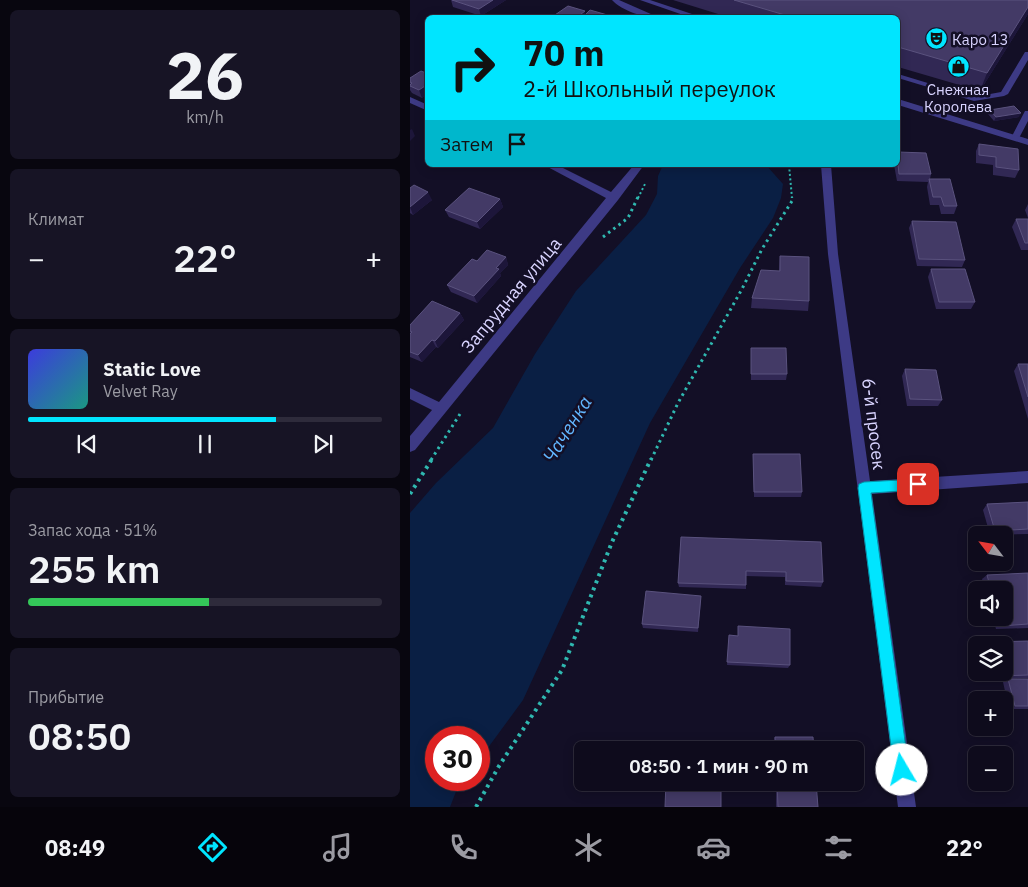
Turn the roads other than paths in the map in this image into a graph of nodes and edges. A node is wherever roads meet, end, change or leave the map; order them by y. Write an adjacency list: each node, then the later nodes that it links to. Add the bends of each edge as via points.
1 (615, 0): 3 (lane)
2 (643, 0): 4 (lane)
3 (649, 15)
4 (692, 15)
5 (1028, 54): 6 (lane, via 1004,94 974,99)
6 (900, 77)
7 (410, 100): 9 (street)
8 (900, 103): 11 (street)
9 (425, 107)
10 (1028, 113): 11 (lane)
11 (1015, 138): 12 (street)
12 (1028, 142)
13 (552, 167): 16 (street)
14 (637, 167): 16 (street, Запрудная улица)
15 (826, 167): 21 (street, 6-й просек)
16 (614, 198): 18 (street, Запрудная улица)
17 (410, 392): 18 (street)
18 (439, 408): 19 (street, Запрудная улица)
19 (410, 446)
20 (1028, 477): 21 (street)
21 (864, 488): 22 (street, 6-й просек)
22 (907, 807)

